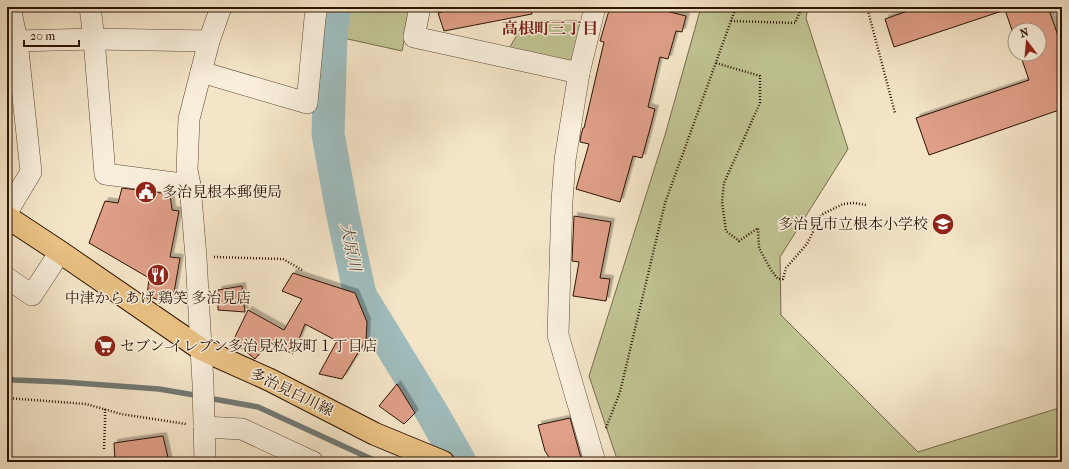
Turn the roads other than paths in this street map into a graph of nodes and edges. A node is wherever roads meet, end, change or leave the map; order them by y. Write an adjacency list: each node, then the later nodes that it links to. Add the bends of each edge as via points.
1 (10, 7): 8 (street)
2 (90, 7): 7 (street)
3 (222, 7): 9 (street)
4 (317, 7): 10 (street, via 307,103)
5 (420, 7): 11 (street, via 414,37)
6 (595, 7): 11 (street)
7 (94, 39): 8 (street); 9 (street); 12 (street, via 105,174)
8 (12, 41): 13 (street, via 31,172)
9 (209, 41): 10 (street)
10 (201, 72): 12 (street, via 189,119 187,170)
11 (579, 73): 22 (street, via 565,160 558,335)
12 (190, 185): 17 (street)
13 (7, 212)
14 (7, 217): 15 (main road, 多治見白川線)
15 (60, 252): 16 (street, via 32,295); 17 (main road, 多治見白川線)
16 (7, 278)
17 (201, 349): 18 (street); 21 (main road, 多治見白川線, via 270,380 375,434)
18 (204, 423): 19 (street); 20 (street, via 242,428)
19 (205, 462)
20 (312, 462)
21 (443, 462)
22 (595, 462)

